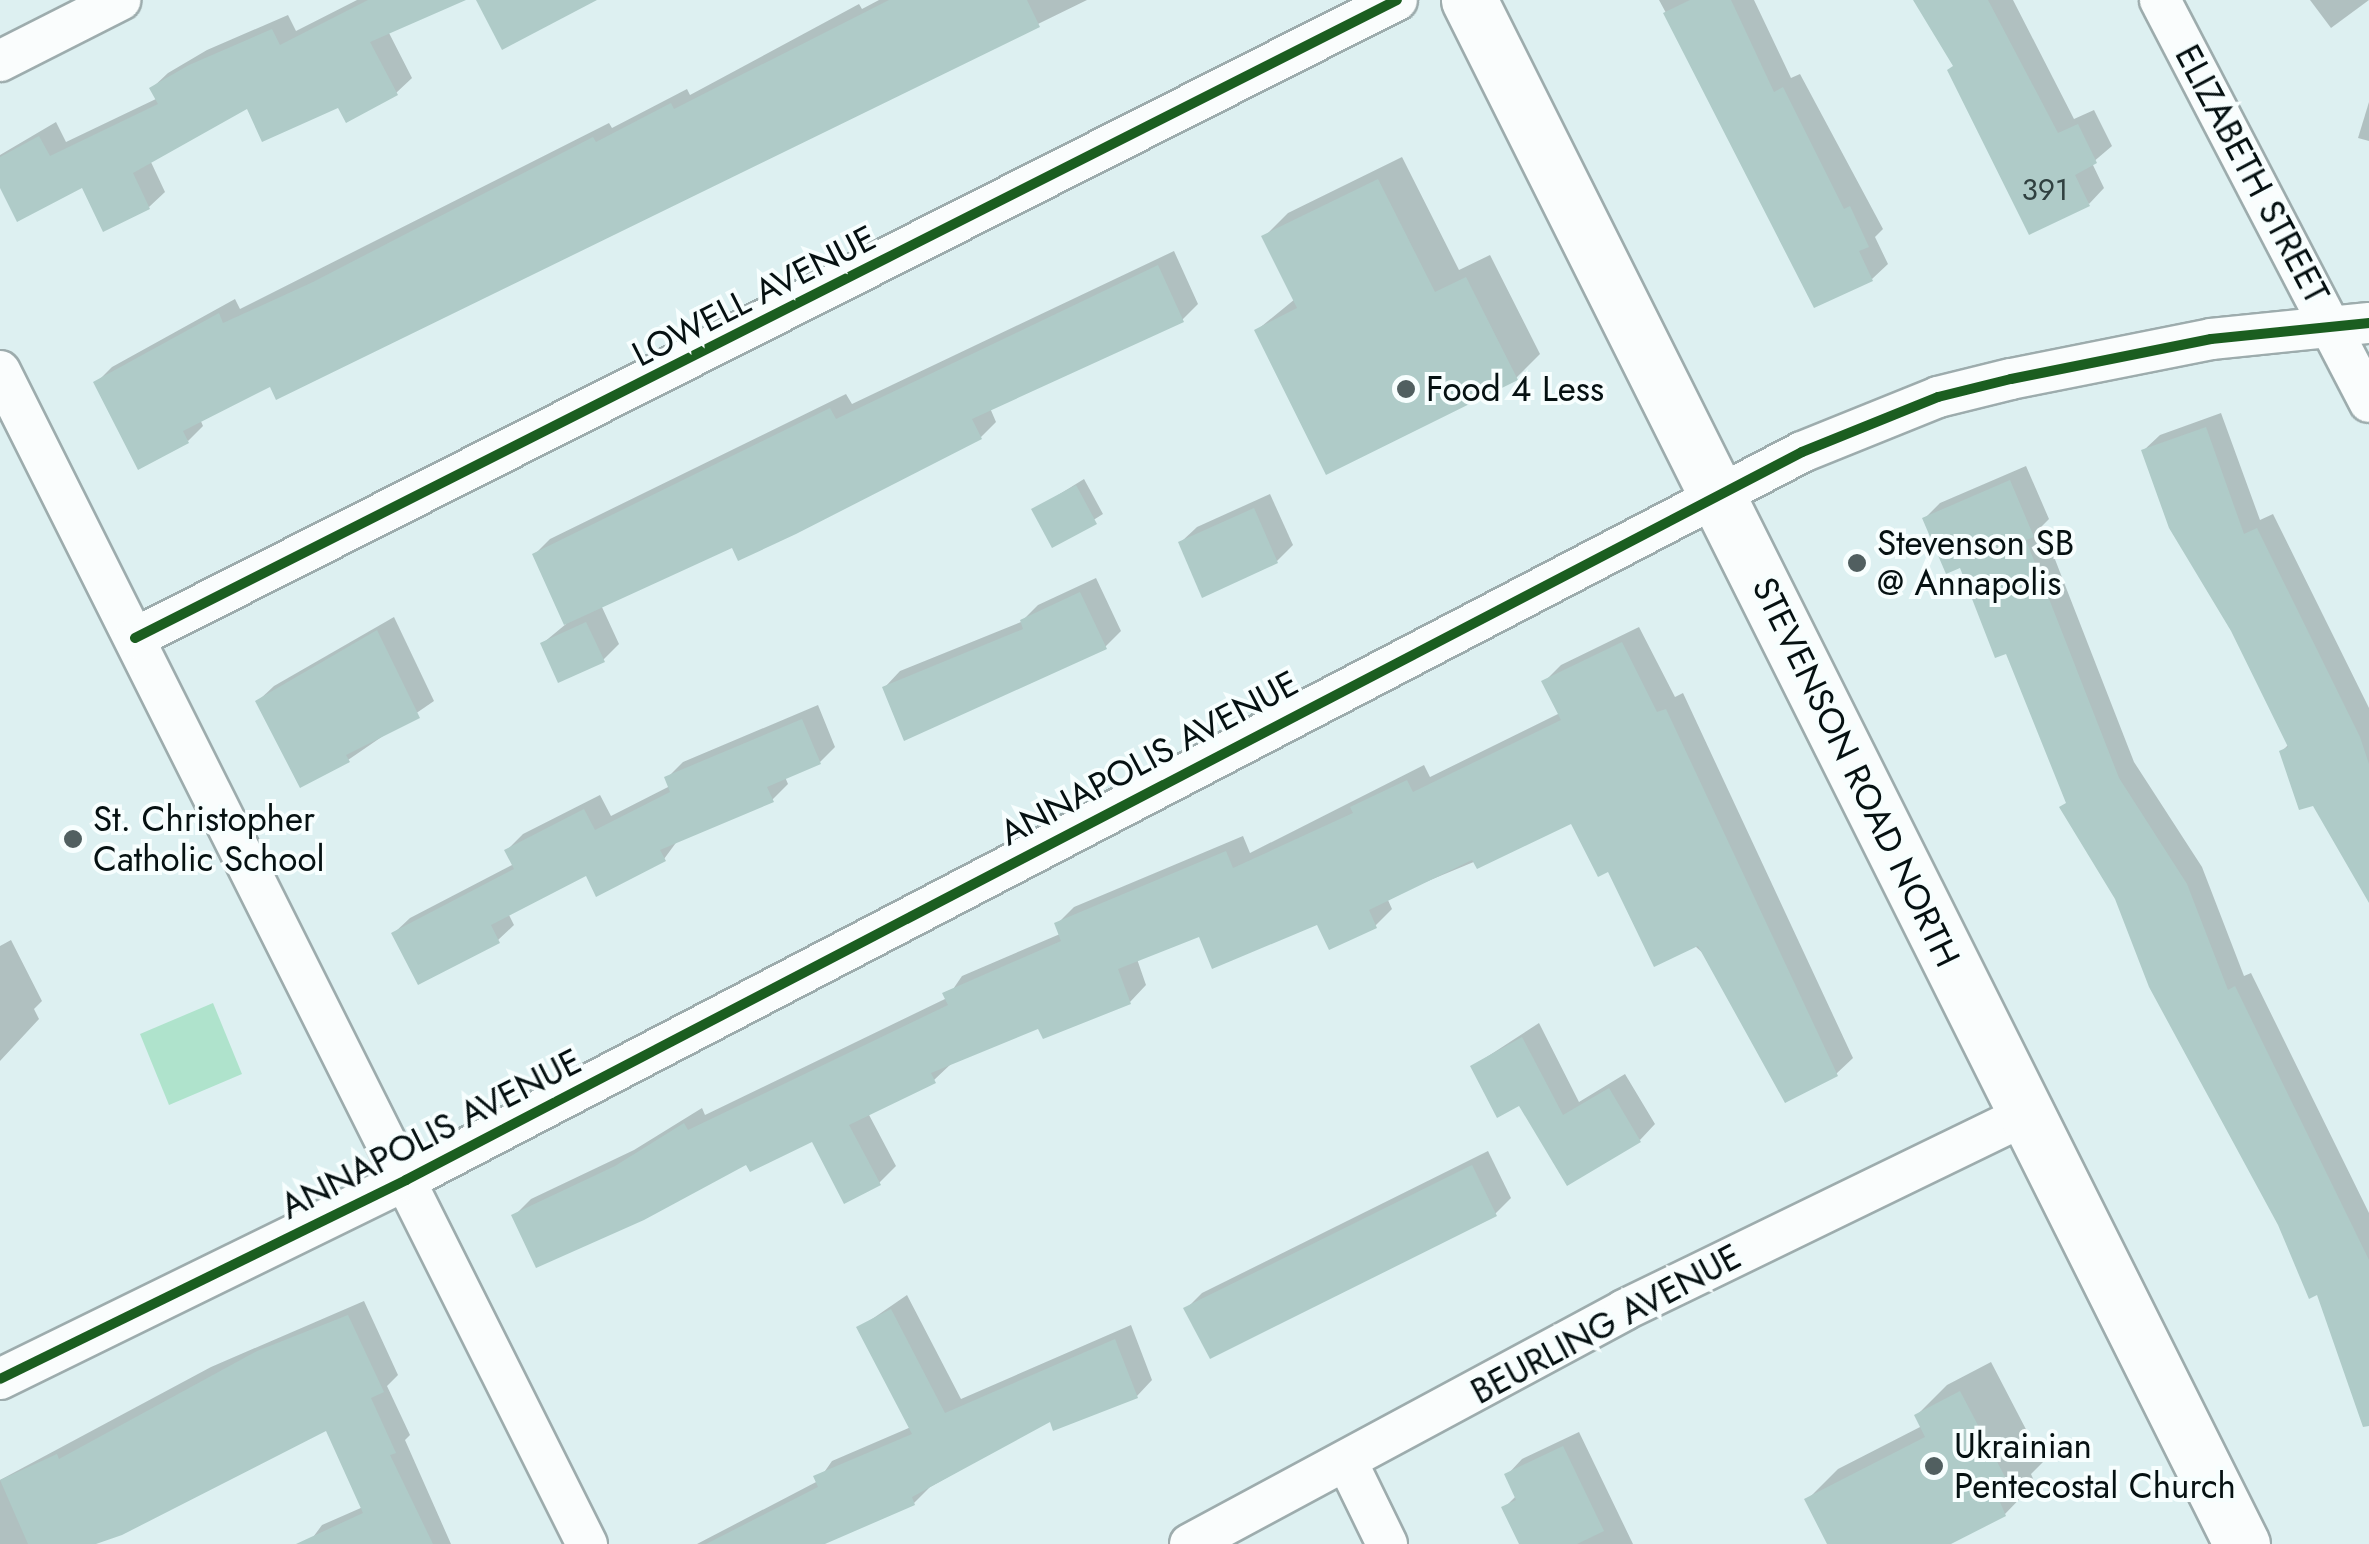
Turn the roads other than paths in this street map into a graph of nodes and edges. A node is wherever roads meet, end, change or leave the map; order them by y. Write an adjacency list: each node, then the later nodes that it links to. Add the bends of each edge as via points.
1 (120, 0): 5 (street)
2 (1397, 0): 10 (street, LOWELL AVENUE)
3 (1468, 0): 9 (main road, STEVENSON ROAD NORTH)
4 (2160, 0): 6 (street, ELIZABETH STREET)
5 (0, 61)
6 (2350, 323): 8 (street, ELIZABETH STREET); 9 (street, ANNAPOLIS AVENUE, via 2211,339 1938,397)
7 (0, 371): 10 (street)
8 (2369, 402)
9 (1718, 494): 11 (main road, STEVENSON ROAD NORTH); 12 (street, ANNAPOLIS AVENUE)
10 (135, 638): 12 (street)
11 (2026, 1114): 14 (street, BEURLING AVENUE, via 1624,1310); 18 (main road, STEVENSON ROAD NORTH)
12 (406, 1180): 13 (street, ANNAPOLIS AVENUE); 15 (street)
13 (0, 1380)
14 (1348, 1464): 16 (street, BEURLING AVENUE); 17 (street)
15 (587, 1544)
16 (1190, 1544)
17 (1387, 1544)
18 (2242, 1544)

